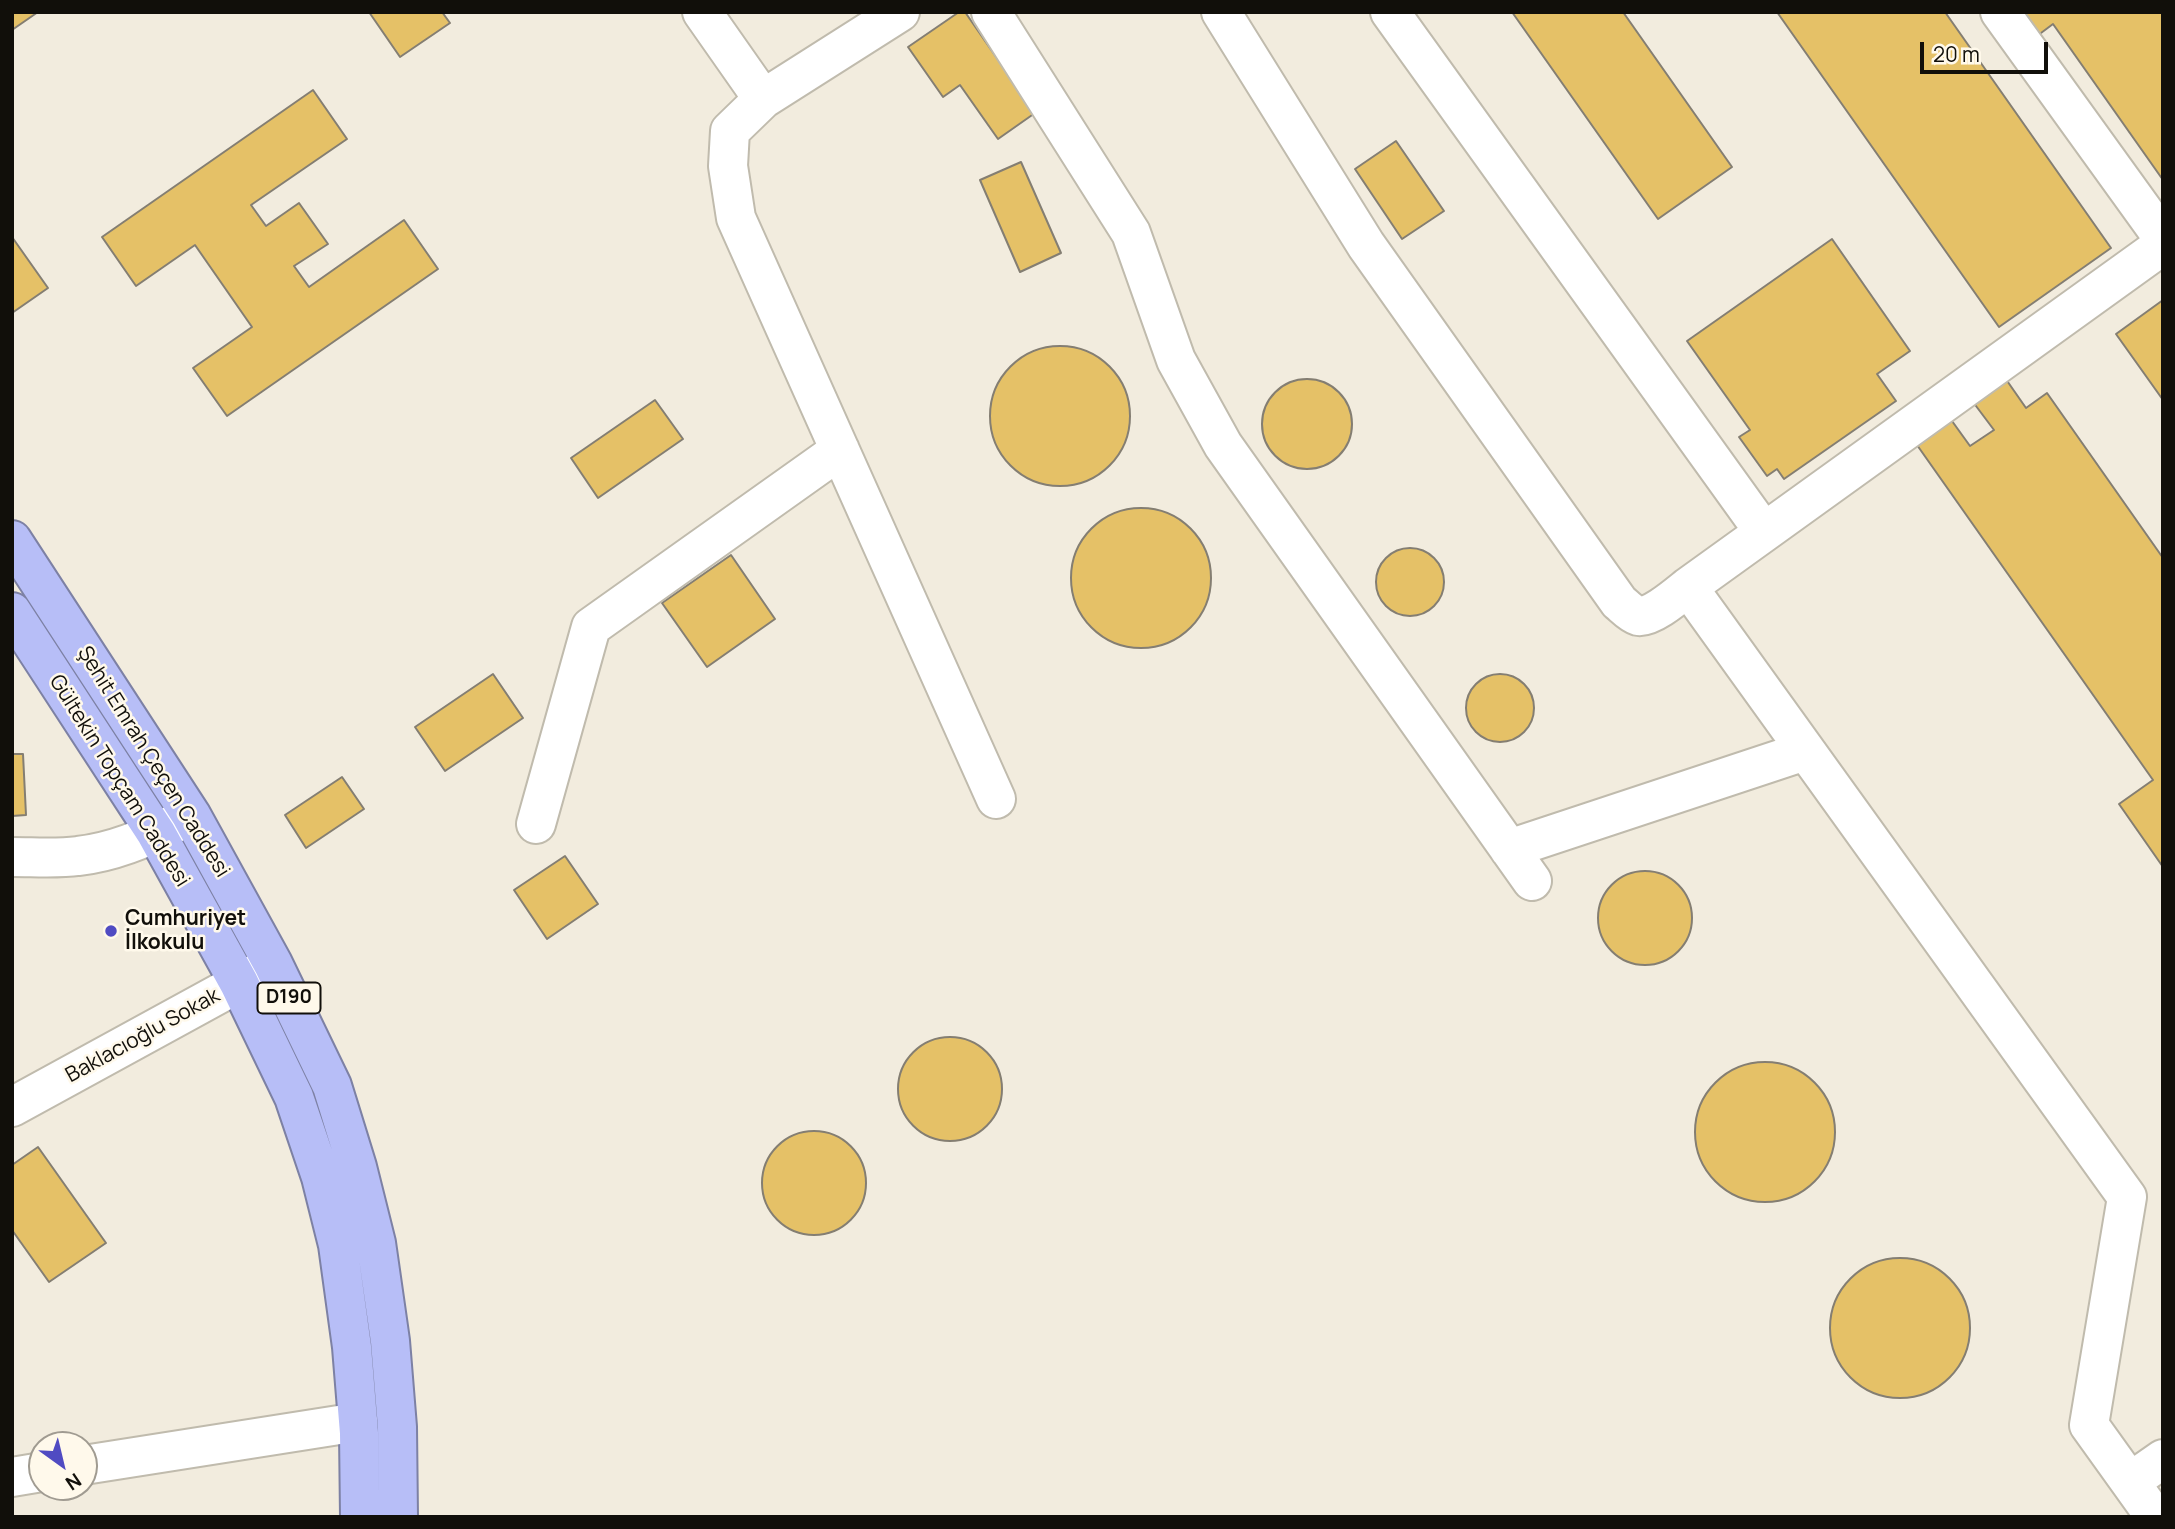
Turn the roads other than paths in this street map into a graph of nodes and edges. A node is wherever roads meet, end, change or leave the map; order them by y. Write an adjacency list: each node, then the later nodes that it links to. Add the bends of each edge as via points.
1 (702, 12): 7 (street)
2 (900, 12): 7 (street)
3 (991, 12): 20 (street, via 1131,233 1176,360 1223,445)
4 (1221, 12): 13 (street, via 1366,245 1619,602 1641,617)
5 (1390, 12): 11 (street)
6 (2000, 12): 8 (street)
7 (763, 99): 10 (street, via 730,131 728,166 736,218)
8 (2163, 238)
9 (2163, 245): 11 (street)
10 (839, 450): 16 (street); 18 (street, via 591,627)
11 (1764, 532): 13 (street)
12 (12, 540): 17 (highway, Şehit Emrah Çeçen Caddesi / D190)
13 (1688, 587): 15 (street)
14 (12, 612): 19 (highway, Gültekin Topçam Caddesi / D190)
15 (1805, 751): 20 (street); 29 (street, via 2127,1197 2089,1425)
16 (996, 799)
17 (191, 815): 19 (street); 23 (highway, Şehit Emrah Çeçen Caddesi / D190)
18 (536, 824)
19 (156, 834): 21 (street, via 78,856); 24 (highway, Gültekin Topçam Caddesi / D190)
20 (1509, 849): 22 (street)
21 (12, 857)
22 (1532, 881)
23 (273, 964): 24 (street, Baklacıoğlu Sokak); 31 (highway, Şehit Emrah Çeçen Caddesi / D190, via 332,1086 376,1242 397,1427)
24 (239, 983): 25 (street, Baklacıoğlu Sokak); 26 (highway, Gültekin Topçam Caddesi / D190, via 295,1097 321,1177 338,1245)
25 (12, 1107)
26 (358, 1422): 28 (street); 30 (highway, Gültekin Topçam Caddesi / D190)
27 (2163, 1459): 29 (street)
28 (98, 1463)
29 (2130, 1482): 32 (street)
30 (360, 1517)
31 (398, 1517)
32 (2155, 1517)

